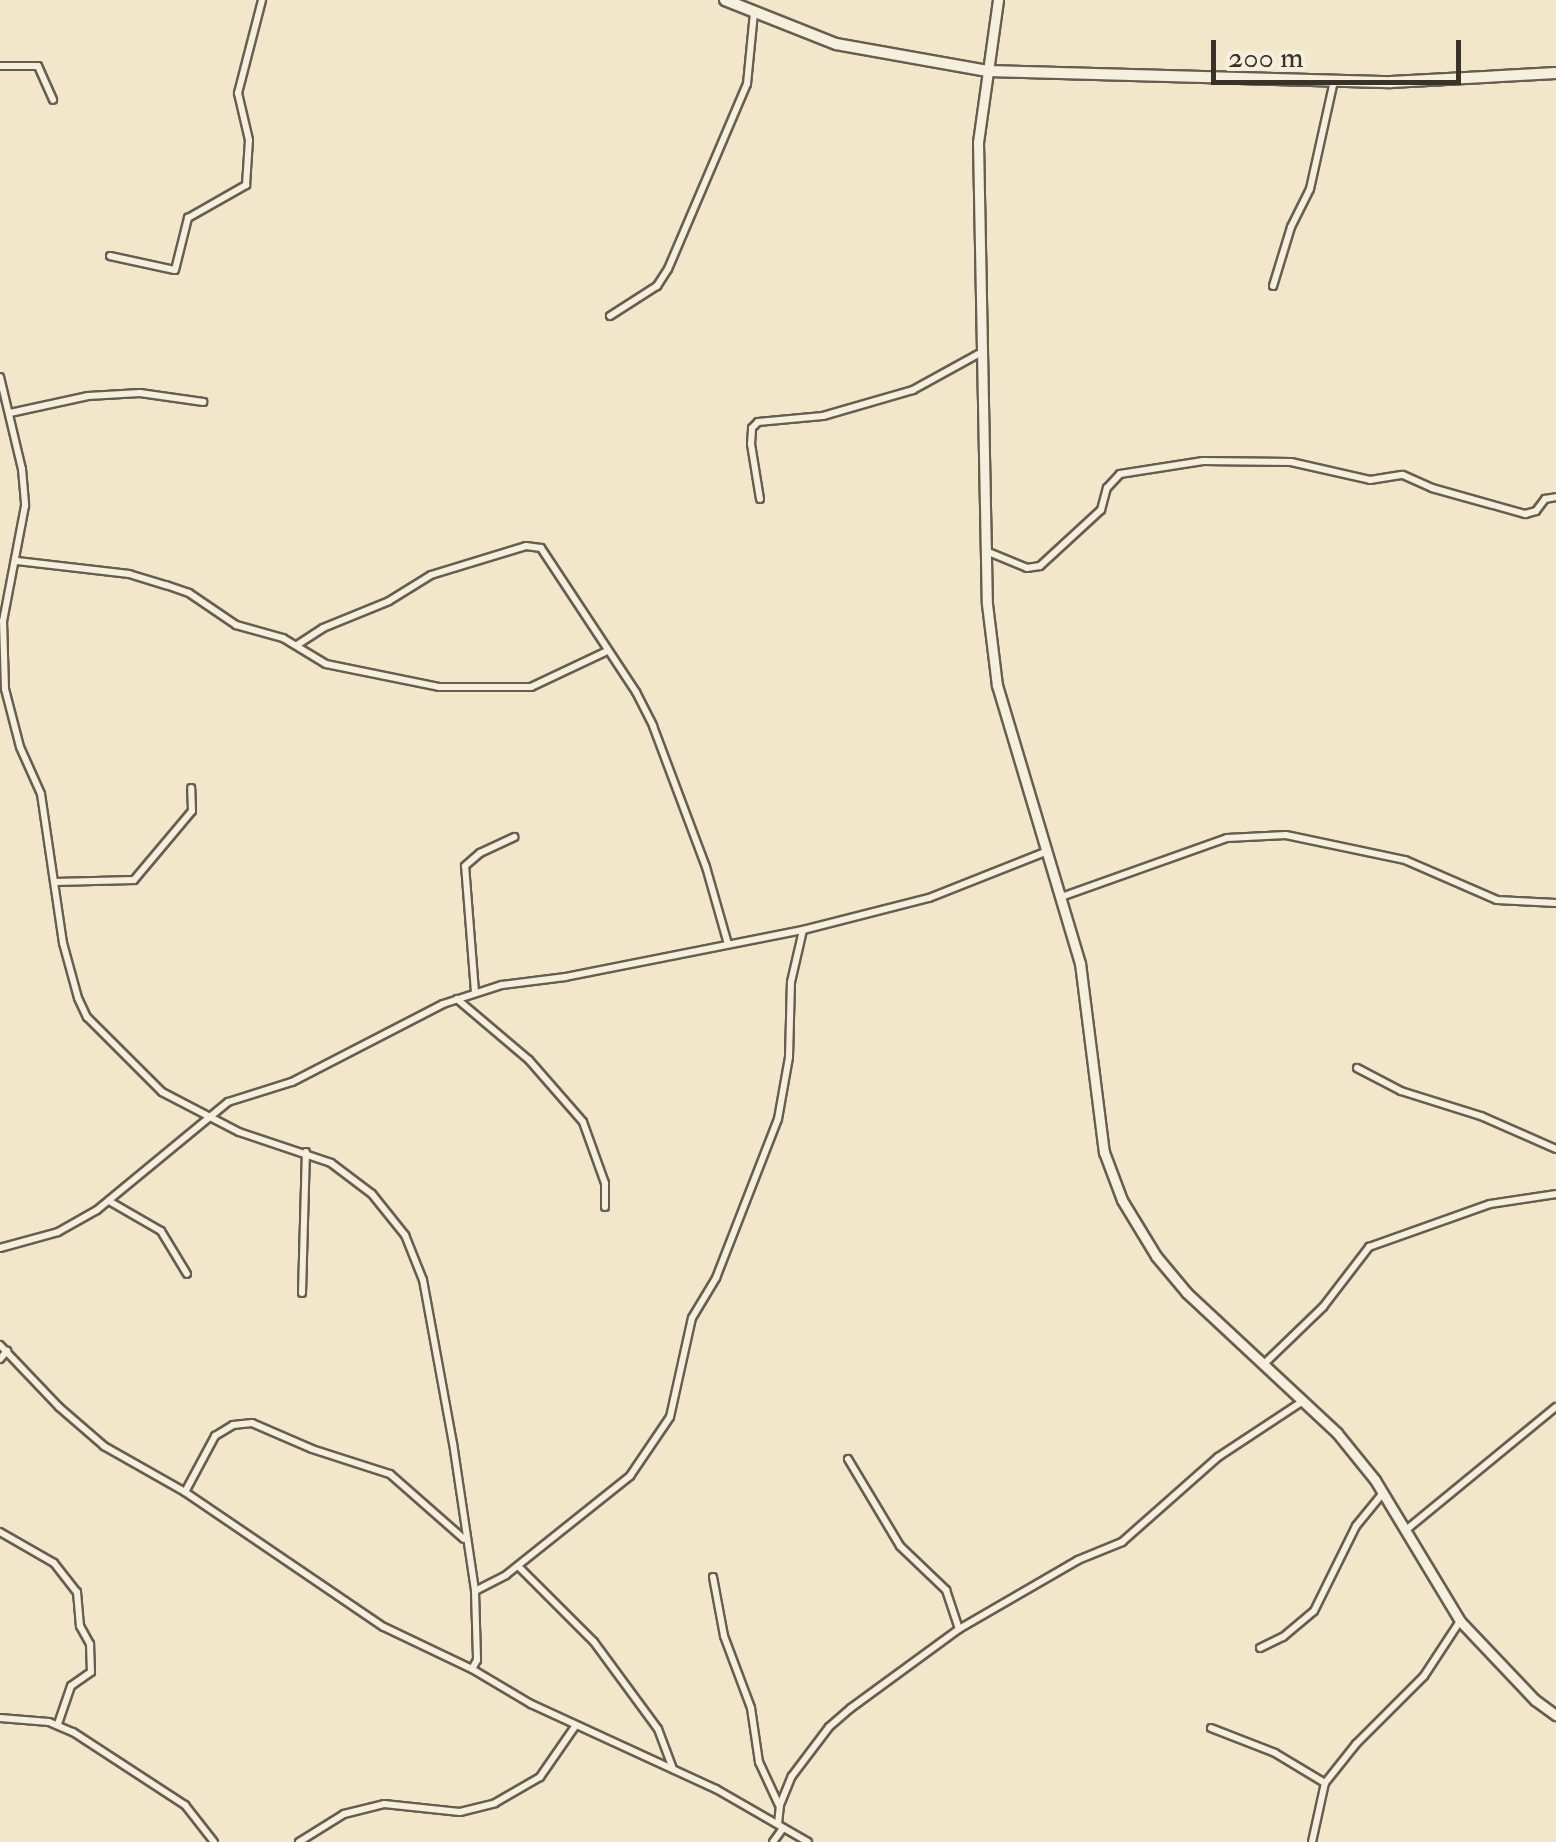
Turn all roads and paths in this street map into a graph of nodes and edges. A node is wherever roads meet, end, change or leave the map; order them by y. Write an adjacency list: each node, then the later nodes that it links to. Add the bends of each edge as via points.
1 (262, 0): 10 (street, via 238,93 249,140 242,191 188,218 175,270)
2 (725, 0): 4 (main road)
3 (998, 0): 6 (street)
4 (754, 13): 6 (main road, via 836,44); 12 (street, via 747,84 668,269 657,286)
5 (0, 66): 9 (street, via 38,66)
6 (988, 71): 8 (main road); 13 (street, via 978,142)
7 (1556, 73): 8 (main road)
8 (1334, 80): 11 (street, via 1310,189)
9 (52, 100)
10 (110, 256)
11 (1273, 286)
12 (610, 316)
13 (980, 353): 18 (street, via 913,390 838,413 758,422 751,444); 19 (street)
14 (0, 378): 16 (street)
15 (204, 402): 16 (street, via 140,393)
16 (10, 412): 20 (street, via 24,506)
17 (1556, 497): 19 (street, via 1525,514 1403,475 1370,480 1291,462 1204,461 1120,474 1100,510 1040,566 1027,568)
18 (760, 498)
19 (986, 551): 26 (street, via 998,686)
20 (18, 561): 21 (street); 22 (street, via 166,585 236,625)
21 (2, 622): 27 (street, via 5,689 40,794)
22 (297, 645): 23 (street, via 341,668 457,688 530,687); 23 (street, via 432,575 533,546 541,548)
23 (606, 652): 31 (street, via 636,692 670,766)
24 (192, 788): 27 (street, via 192,811 134,880)
25 (514, 836): 32 (street, via 464,866)
26 (1049, 850): 28 (street); 30 (street, via 929,898)
27 (55, 882): 35 (street, via 71,977 87,1017 162,1092)
28 (1064, 896): 29 (street, via 1227,838 1286,835 1405,860 1497,900); 47 (street, via 1080,963 1104,1152 1122,1200 1187,1293)
29 (1556, 903)
30 (803, 930): 31 (street); 56 (street, via 791,982 789,1057 778,1119 722,1264 692,1318 670,1417 630,1476)
31 (728, 944): 32 (street)
32 (475, 992): 33 (street)
33 (457, 1000): 35 (street, via 292,1082); 40 (street, via 529,1060 583,1122 605,1184)
34 (1357, 1068): 36 (street)
35 (206, 1116): 37 (street); 39 (street)
36 (1556, 1148)
37 (306, 1152): 43 (street); 55 (street, via 372,1194 416,1256 453,1443)
38 (1556, 1194): 47 (street, via 1490,1204 1369,1247 1323,1307)
39 (108, 1201): 41 (street, via 58,1232); 42 (street, via 162,1232)
40 (605, 1207)
41 (0, 1248)
42 (188, 1274)
43 (302, 1293)
44 (0, 1345): 45 (street)
45 (7, 1352): 46 (street); 51 (street, via 78,1426)
46 (0, 1359)
47 (1265, 1363): 48 (street)
48 (1304, 1400): 52 (street); 60 (street, via 1218,1457 1122,1542)
49 (1556, 1407): 53 (street)
50 (848, 1459): 60 (street, via 900,1546 946,1590)
51 (186, 1492): 55 (street, via 215,1436 252,1423 390,1474); 62 (street, via 384,1627)
52 (1383, 1493): 53 (street); 61 (street, via 1356,1526 1314,1611)
53 (1405, 1531): 59 (street)
54 (0, 1532): 65 (street, via 54,1563 76,1592 91,1672 71,1686)
55 (464, 1539): 58 (street)
56 (518, 1566): 58 (street); 68 (street, via 594,1642 658,1729)
57 (712, 1577): 70 (street, via 724,1636 751,1708 759,1762)
58 (474, 1591): 62 (street)
59 (1460, 1621): 63 (street, via 1534,1700); 69 (street, via 1424,1676)
60 (958, 1629): 70 (street, via 828,1727)
61 (1260, 1648)
62 (472, 1670): 66 (street)
63 (1556, 1714)
64 (0, 1718): 65 (street)
65 (58, 1724): 72 (street, via 162,1788)
66 (576, 1725): 68 (street); 73 (street, via 540,1777 494,1802 460,1812 384,1804 344,1814)
67 (1211, 1728): 69 (street)
68 (674, 1770): 71 (street)
69 (1326, 1783): 76 (street)
70 (780, 1805): 71 (street)
71 (780, 1826): 74 (street); 75 (street)
72 (214, 1842)
73 (299, 1842)
74 (773, 1842)
75 (808, 1842)
76 (1312, 1842)

